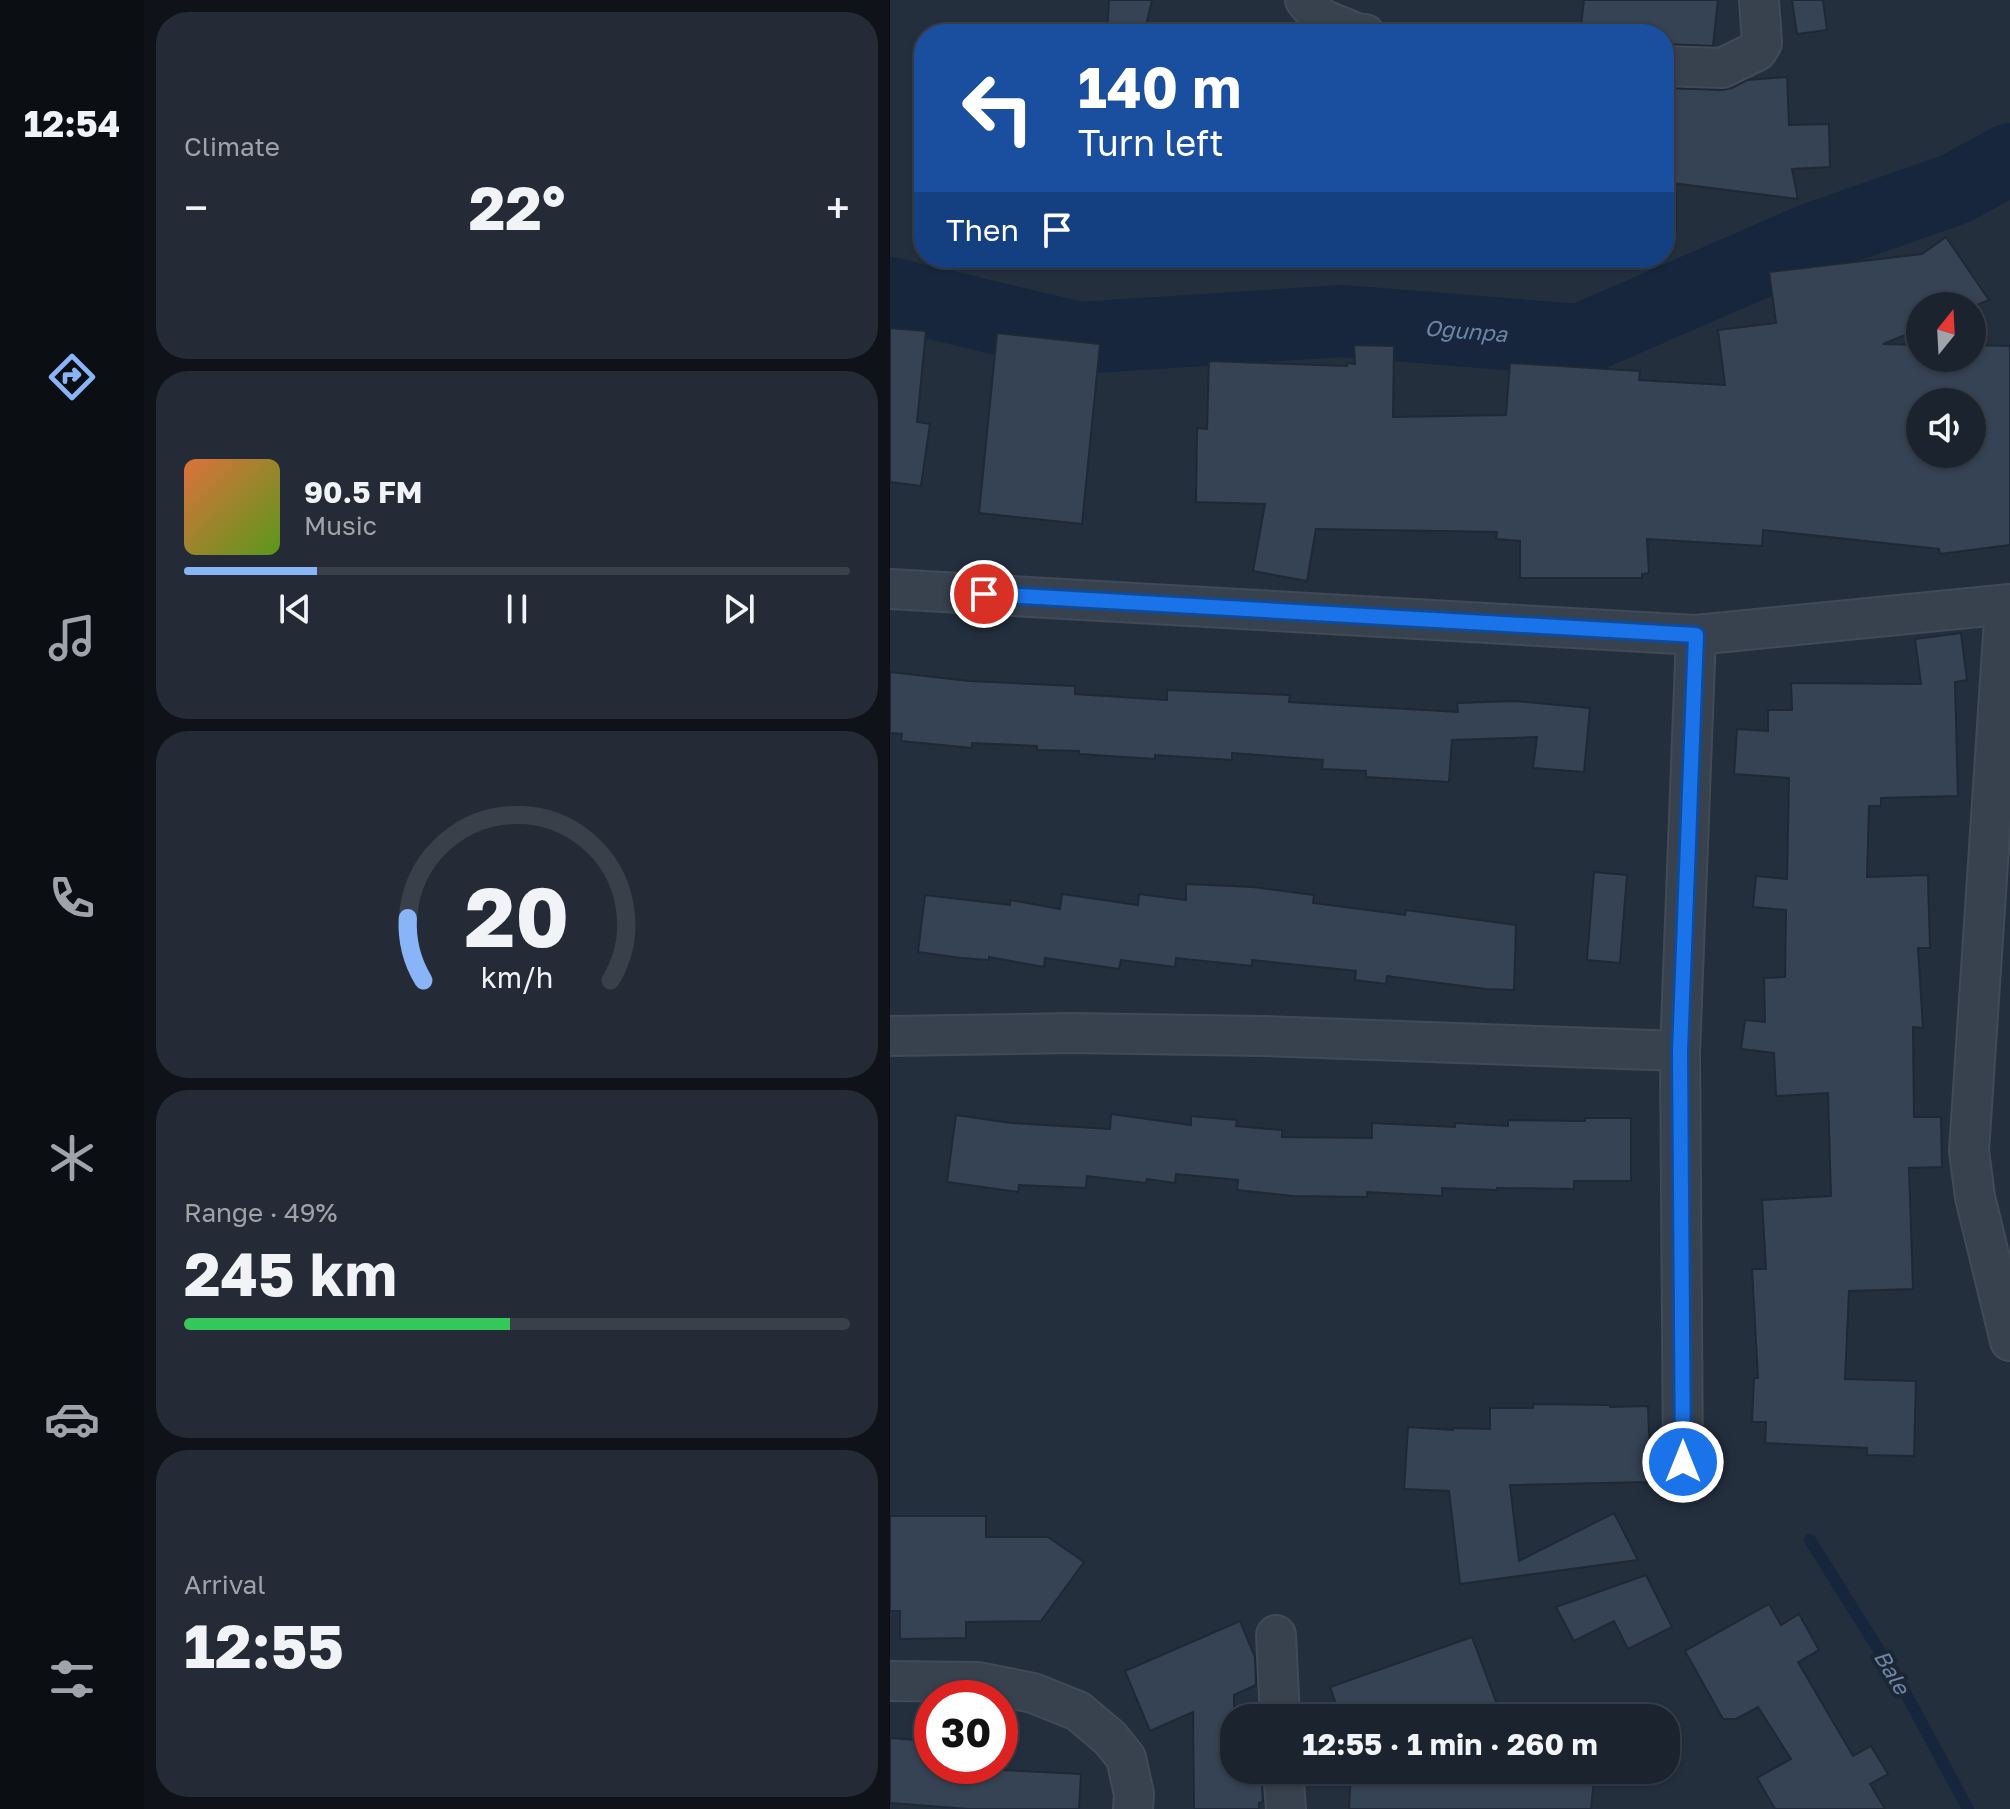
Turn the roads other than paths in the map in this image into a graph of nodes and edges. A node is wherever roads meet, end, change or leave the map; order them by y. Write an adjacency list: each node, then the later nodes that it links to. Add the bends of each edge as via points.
1 (1305, 0): 3 (street, via 1320,18)
2 (1759, 0): 4 (street, via 1762,43 1757,51 1722,68)
3 (1334, 24)
4 (1674, 66)
5 (890, 589): 7 (street)
6 (2008, 605): 7 (street); 10 (street, via 1969,1151)
7 (1696, 635): 9 (street)
8 (890, 1036): 9 (street, via 1183,1035)
9 (1680, 1051): 11 (street)
10 (2010, 1341)
11 (1683, 1462)
12 (1276, 1635): 14 (street)
13 (890, 1681): 16 (street, via 978,1682 1033,1693 1078,1711 1126,1758)
14 (1279, 1704)
15 (1284, 1784): 17 (street)
16 (1133, 1809)
17 (1286, 1809)

